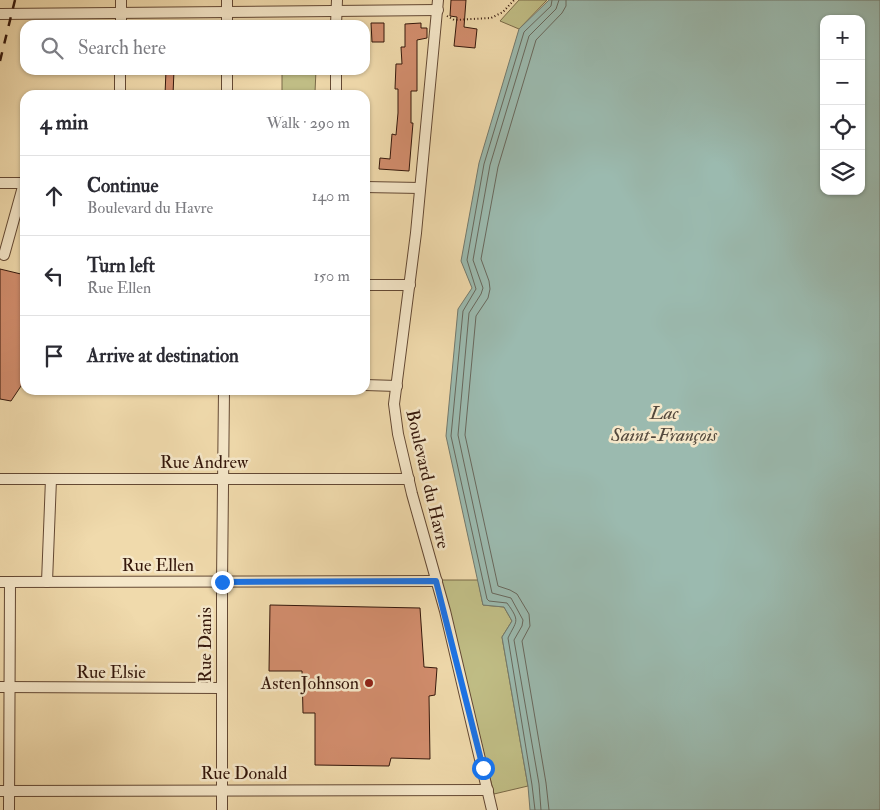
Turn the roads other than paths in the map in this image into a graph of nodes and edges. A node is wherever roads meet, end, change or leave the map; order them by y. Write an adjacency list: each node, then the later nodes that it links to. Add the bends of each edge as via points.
1 (121, 0): 6 (street)
2 (227, 0): 5 (street)
3 (337, 5): 4 (street); 5 (street); 10 (street)
4 (438, 5): 20 (street, Boulevard du Havre)
5 (227, 11): 6 (street); 9 (street)
6 (121, 12): 7 (street); 8 (street)
7 (0, 14)
8 (121, 20)
9 (227, 20)
10 (336, 20)
11 (120, 75): 14 (street)
12 (227, 75): 15 (street)
13 (336, 75): 16 (street)
14 (120, 90)
15 (227, 90)
16 (336, 90)
17 (0, 183): 18 (street)
18 (20, 183)
19 (370, 187): 20 (street)
20 (420, 188): 24 (street, Boulevard du Havre)
21 (20, 197): 22 (street)
22 (4, 255)
23 (370, 285): 24 (street)
24 (410, 285): 26 (street, Boulevard du Havre)
25 (370, 385): 26 (street)
26 (397, 386): 31 (street, Boulevard du Havre, via 394,404)
27 (224, 395): 30 (street, Rue Danis)
28 (0, 479): 29 (street, Rue Andrew)
29 (51, 479): 30 (street, Rue Andrew); 34 (street)
30 (223, 479): 31 (street, Rue Andrew); 35 (street, Rue Danis)
31 (409, 479): 32 (street, Boulevard du Havre)
32 (436, 581): 35 (street, Rue Ellen); 39 (street, Boulevard du Havre)
33 (5, 582): 34 (street, Rue Ellen); 36 (street)
34 (47, 582): 35 (street, Rue Ellen)
35 (222, 582): 37 (street, Rue Danis)
36 (4, 687): 37 (street, Rue Elsie); 40 (street)
37 (222, 688): 38 (street, Rue Danis)
38 (222, 789): 39 (street, Rue Donald); 40 (street, Rue Donald); 42 (street, Rue Danis)
39 (488, 790): 43 (street, Boulevard du Havre)
40 (4, 791): 41 (street)
41 (9, 810)
42 (222, 810)
43 (492, 810)

